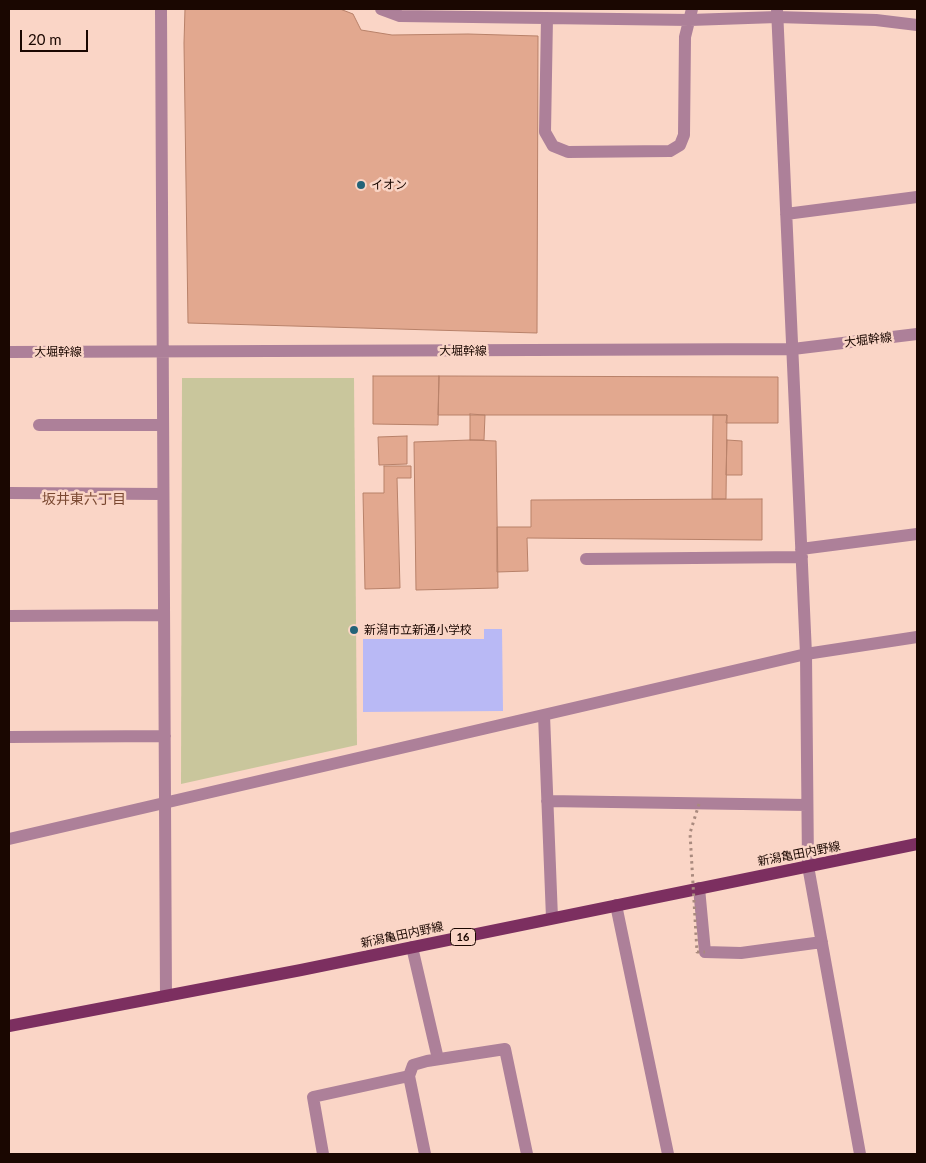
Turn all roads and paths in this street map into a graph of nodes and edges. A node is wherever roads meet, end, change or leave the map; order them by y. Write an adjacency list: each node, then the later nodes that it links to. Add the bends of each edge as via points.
1 (161, 9): 12 (street)
2 (381, 9): 5 (street, via 400,16)
3 (777, 13): 4 (street); 6 (street); 8 (street)
4 (691, 14): 5 (street); 5 (street, via 685,37 684,135 680,145 670,151 568,152 553,146 545,132)
5 (546, 18)
6 (917, 26)
7 (917, 197): 8 (street)
8 (786, 214): 10 (street)
9 (917, 334): 10 (street, 大堀幹線)
10 (792, 350): 12 (street, 大堀幹線); 18 (street)
11 (9, 352): 12 (street, 大堀幹線)
12 (162, 352): 13 (street)
13 (163, 424): 14 (street); 16 (street)
14 (39, 425)
15 (9, 493): 16 (street)
16 (163, 494): 20 (street)
17 (917, 534): 18 (street)
18 (802, 553): 19 (street); 23 (street)
19 (586, 559)
20 (164, 615): 21 (street); 25 (street)
21 (9, 616)
22 (917, 637): 23 (street)
23 (806, 654): 24 (street); 30 (street)
24 (544, 715): 27 (street); 28 (street)
25 (165, 736): 26 (street); 28 (street)
26 (9, 737)
27 (547, 801): 29 (street); 36 (street)
28 (166, 803): 31 (street); 40 (street)
29 (699, 804): 30 (street); 39 (path, bridge, via 690,833 697,952)
30 (807, 805): 33 (street)
31 (9, 839)
32 (917, 844): 33 (main road, 新潟亀田内野線 / 16)
33 (808, 866): 34 (main road, 新潟亀田内野線 / 16); 37 (street)
34 (699, 888): 35 (main road, 新潟亀田内野線 / 16); 39 (street)
35 (616, 905): 36 (main road, 新潟亀田内野線 / 16); 47 (street)
36 (552, 918): 38 (main road, 新潟亀田内野線 / 16)
37 (822, 942): 39 (street, via 741,953); 48 (street)
38 (412, 947): 40 (main road, 新潟亀田内野線 / 16); 42 (street)
39 (705, 952)
40 (166, 996): 41 (main road, 新潟亀田内野線 / 16)
41 (9, 1026)
42 (438, 1059): 43 (street, via 413,1065); 46 (street, via 505,1049)
43 (409, 1076): 44 (street, via 313,1097); 45 (street)
44 (323, 1154)
45 (425, 1154)
46 (527, 1154)
47 (668, 1154)
48 (860, 1154)

